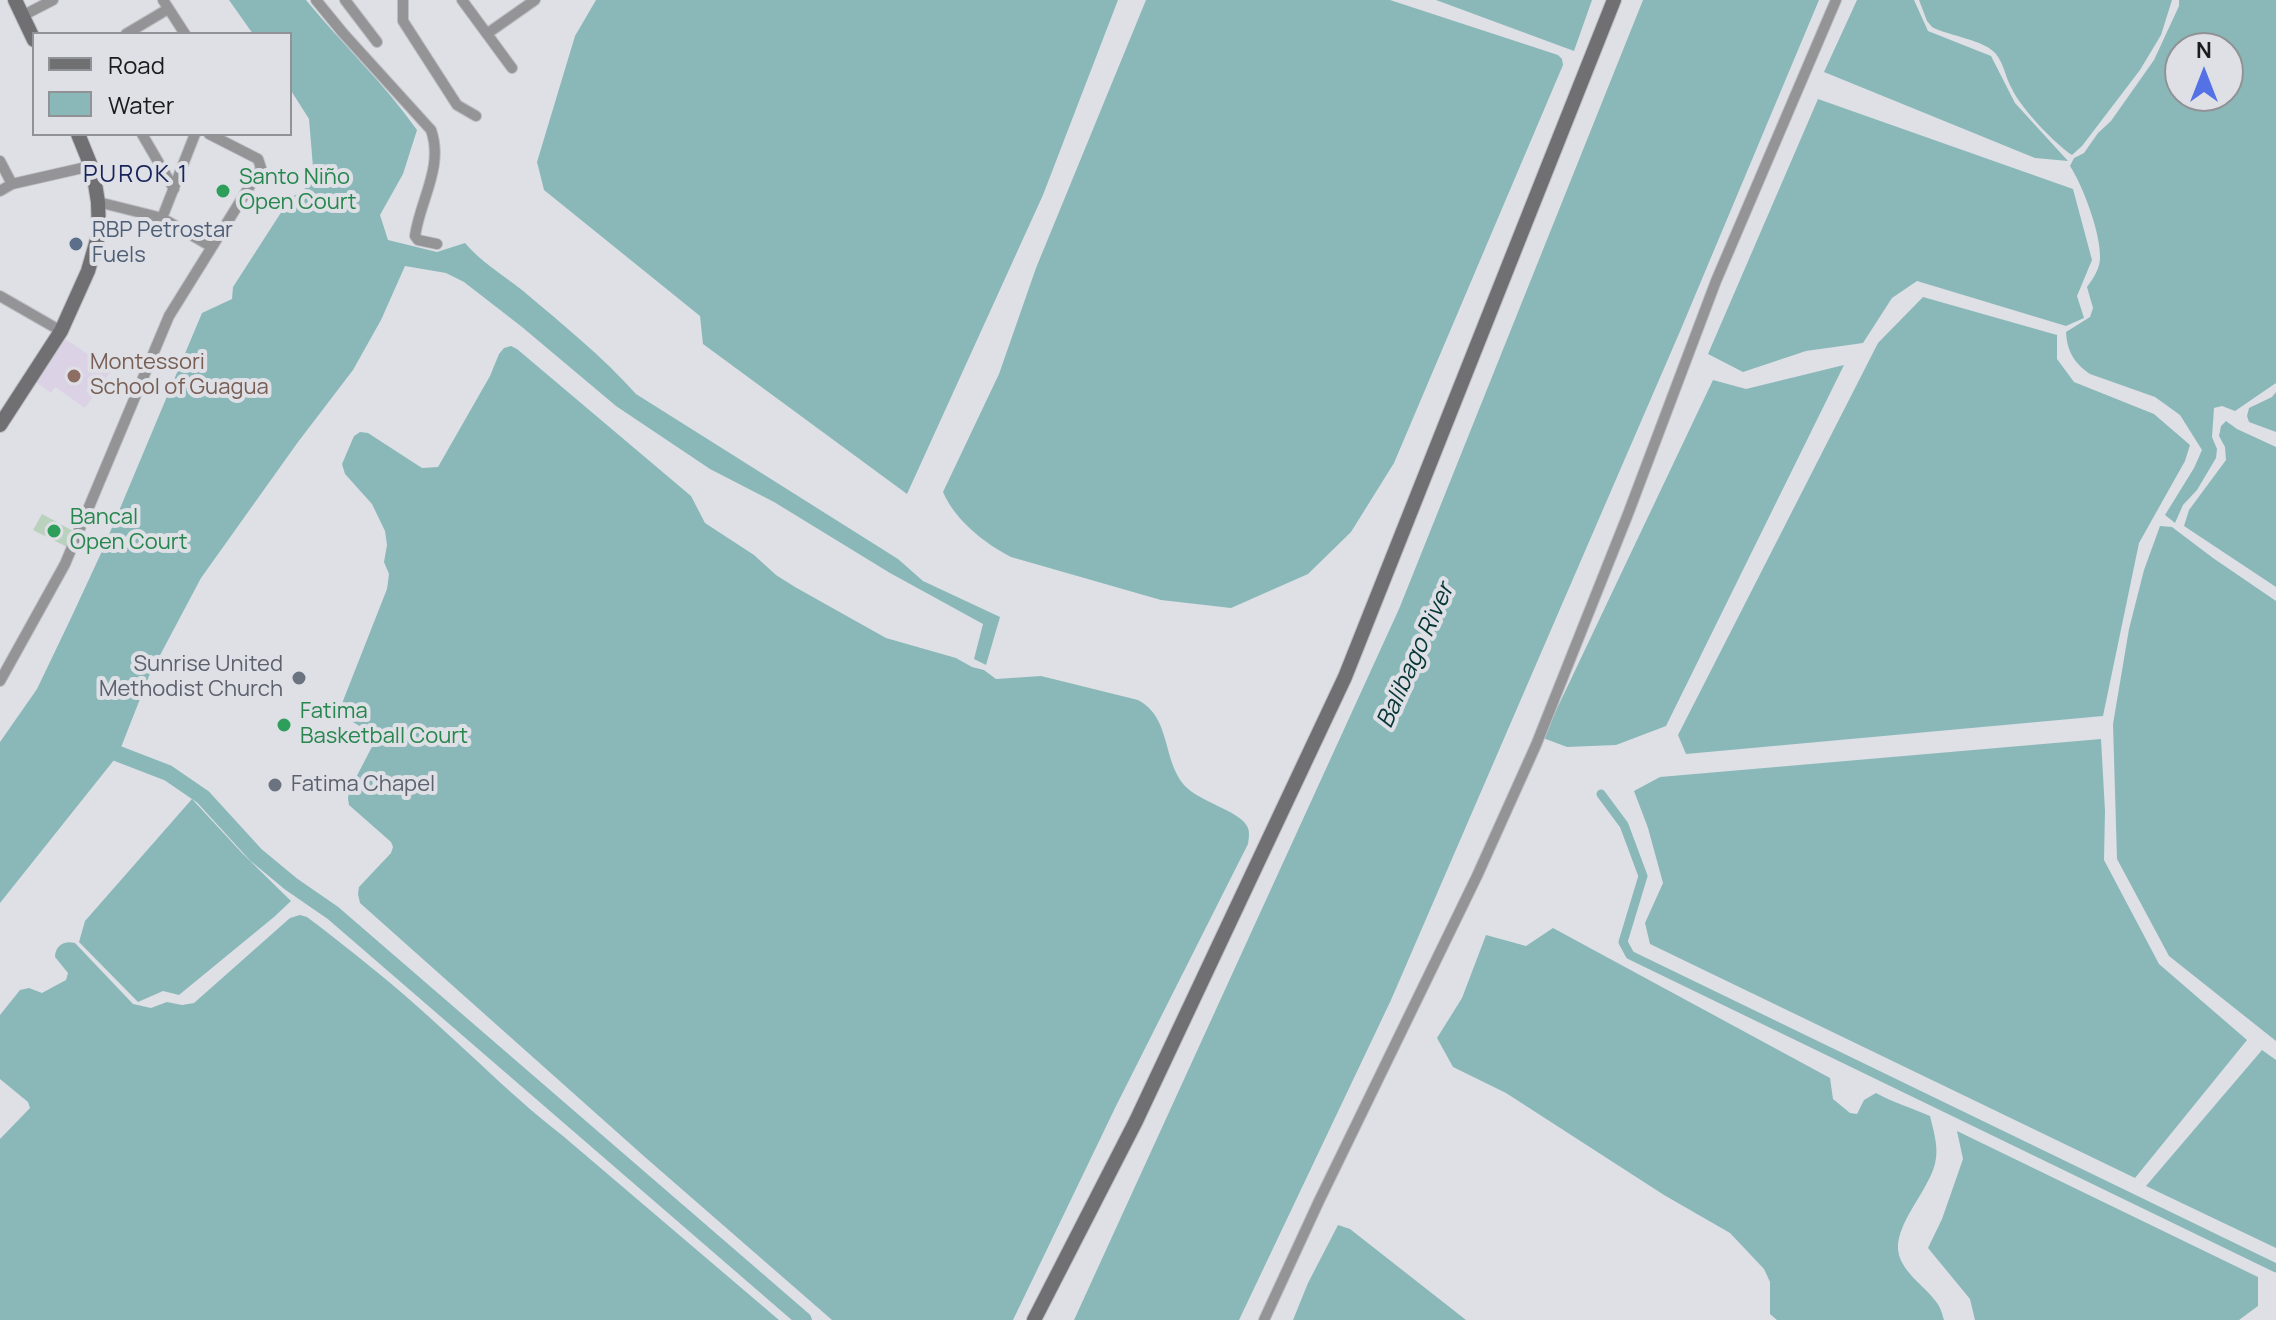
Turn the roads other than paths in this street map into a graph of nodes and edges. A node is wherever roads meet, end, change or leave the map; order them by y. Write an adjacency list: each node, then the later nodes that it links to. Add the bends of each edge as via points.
1 (15, 0): 11 (street)
2 (53, 0): 11 (street)
3 (316, 0): 30 (street, via 431,130 436,150 415,236)
4 (345, 0): 16 (street)
5 (403, 0): 18 (street, via 403,21 457,105)
6 (462, 0): 14 (street)
7 (535, 0): 14 (street)
8 (1614, 0): 36 (street, via 1345,677 1136,1121)
9 (1836, 0): 37 (street, via 1716,281 1536,745)
10 (165, 5): 12 (street); 13 (street)
11 (22, 16): 15 (street)
12 (129, 32)
13 (184, 32)
14 (488, 33): 17 (street)
15 (32, 36)
16 (377, 42)
17 (512, 68)
18 (476, 116)
19 (79, 136): 24 (street)
20 (143, 136): 26 (street)
21 (194, 136): 26 (street)
22 (213, 136): 31 (street, via 258,159 261,168)
23 (0, 161): 25 (street)
24 (91, 166): 25 (street); 28 (street)
25 (12, 184): 27 (street)
26 (174, 189): 29 (street)
27 (0, 191)
28 (98, 202): 29 (street); 33 (street, via 99,233)
29 (162, 218): 31 (street)
30 (437, 244)
31 (212, 247): 35 (street, via 169,316 65,564)
32 (0, 296): 33 (street)
33 (61, 331): 34 (street)
34 (0, 425)
35 (0, 681)
36 (1034, 1320)
37 (1264, 1320)

